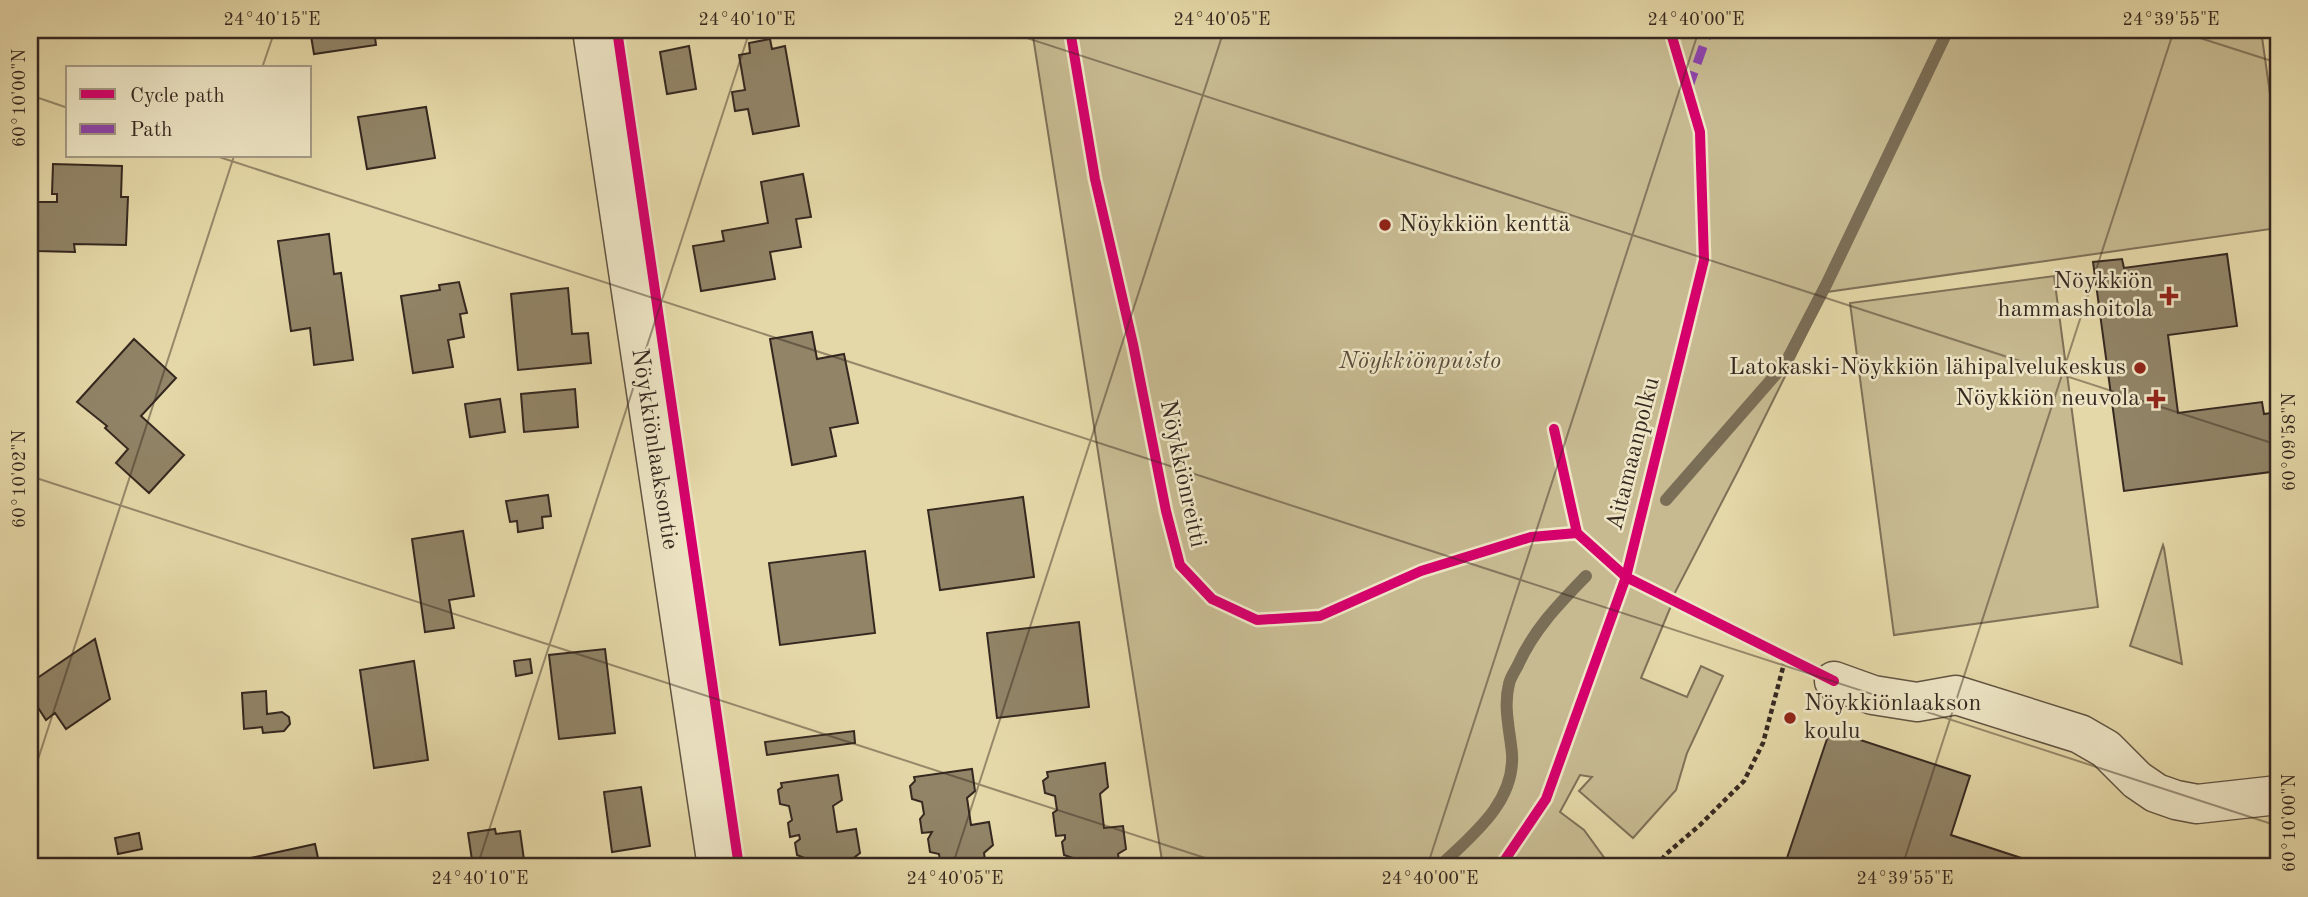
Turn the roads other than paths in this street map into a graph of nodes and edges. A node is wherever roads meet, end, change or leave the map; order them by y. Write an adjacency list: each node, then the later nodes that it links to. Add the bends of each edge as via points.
1 (592, 30): 4 (street, Nöykkiönlaaksontie)
2 (1834, 681): 3 (street, via 1873,695 1917,702 1956,695 2080,734 2106,749 2137,780 2176,800 2197,804)
3 (2278, 795)
4 (717, 867)

